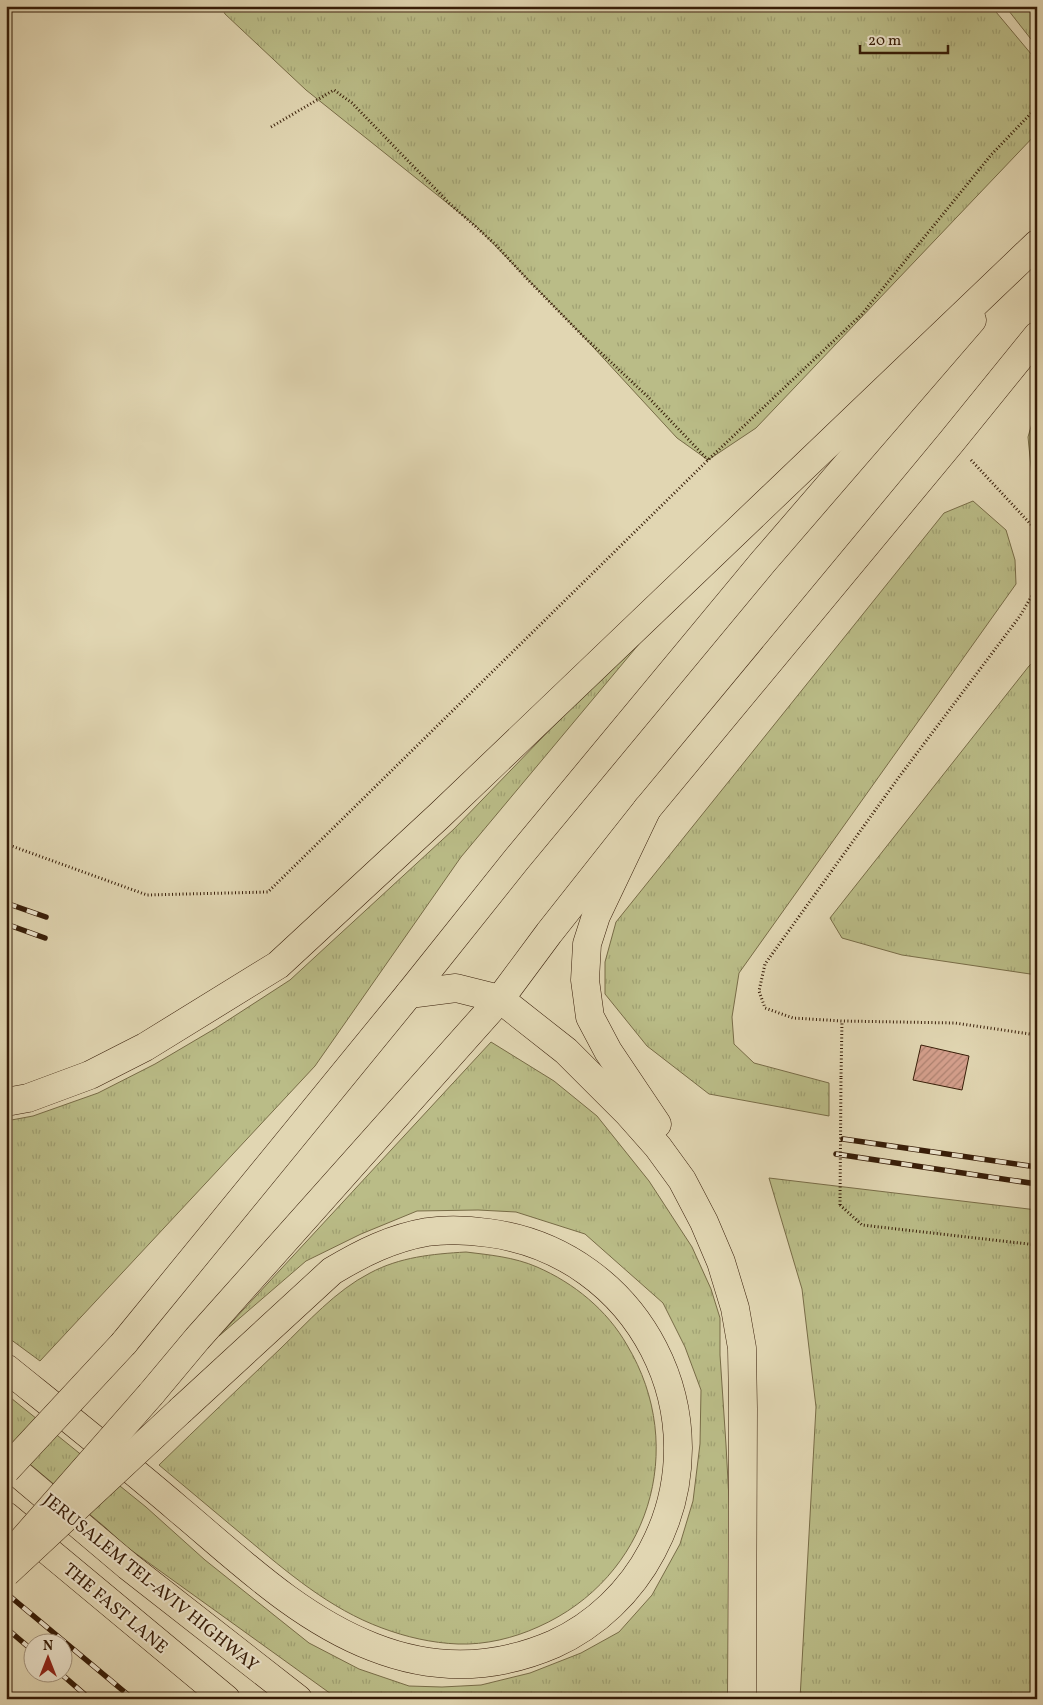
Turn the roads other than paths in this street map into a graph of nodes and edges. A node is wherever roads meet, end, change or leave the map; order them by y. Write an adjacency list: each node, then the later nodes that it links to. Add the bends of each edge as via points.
1 (1037, 245): 4 (main road, via 763,562); 6 (main road, via 440,815 278,965 145,1047 90,1075 28,1098)
2 (1037, 336): 3 (main road)
3 (646, 809): 5 (main road); 7 (main road, via 596,916 587,944 585,980 590,1017 608,1052 663,1133)
4 (409, 994): 5 (main road, via 456,988); 10 (main road, bridge, via 124,1343)
5 (500, 999): 7 (main road, via 566,1051 627,1112 663,1154); 12 (main road, bridge)
6 (6, 1102)
7 (692, 1200): 16 (main road, via 721,1262 742,1348)
8 (6, 1368): 13 (main road, bridge, via 159,1492 281,1595 340,1632 413,1660 458,1665 496,1662 530,1654 565,1639 594,1620 624,1592 644,1566 673,1499 678,1470 678,1423 669,1382 656,1351 637,1320 610,1289 577,1263 544,1246 509,1236 466,1230 427,1232 388,1242 332,1271 181,1410)
9 (6, 1463): 15 (main road, JERUSALEM TEL-AVIV HIGHWAY, via 128,1566)
10 (6, 1470)
11 (6, 1516): 14 (main road, THE FAST LANE)
12 (6, 1559)
13 (6, 1573)
14 (226, 1699)
15 (298, 1699)
16 (742, 1699)

